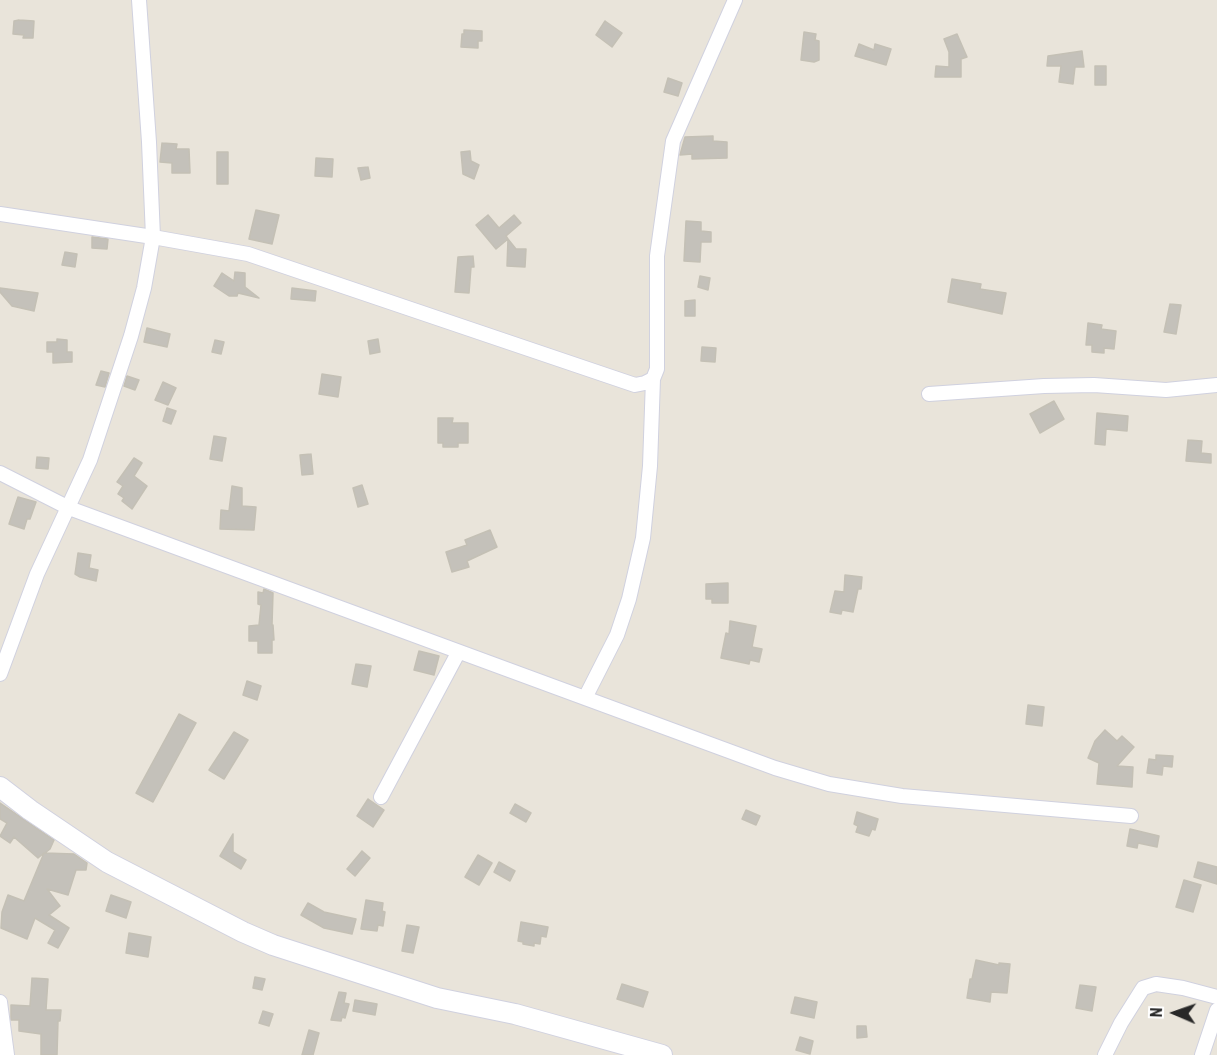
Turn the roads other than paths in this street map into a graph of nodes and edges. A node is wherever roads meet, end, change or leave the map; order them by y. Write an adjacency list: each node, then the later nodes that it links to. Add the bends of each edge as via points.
1 (139, 0): 4 (street)
2 (732, 0): 5 (street, via 670,150 657,256 657,369)
3 (0, 213): 4 (street)
4 (153, 237): 5 (street, via 249,254 635,385); 9 (street, via 131,336 90,460)
5 (653, 379): 12 (street, via 643,538 617,635)
6 (1217, 385): 7 (street, via 1166,390 1044,386)
7 (929, 393)
8 (0, 473): 9 (street)
9 (69, 508): 10 (street); 11 (street, via 37,574)
10 (458, 652): 12 (street); 14 (street)
11 (0, 674)
12 (585, 699): 15 (street, via 829,784 902,796)
13 (0, 787): 20 (street, via 107,862 273,945 437,998 515,1014)
14 (381, 797)
15 (1131, 816)
16 (1217, 997): 21 (street, via 1155,984 1143,988)
17 (0, 1002): 19 (street)
18 (1217, 1010): 22 (street)
19 (7, 1055)
20 (662, 1055)
21 (1105, 1055)
22 (1202, 1055)

